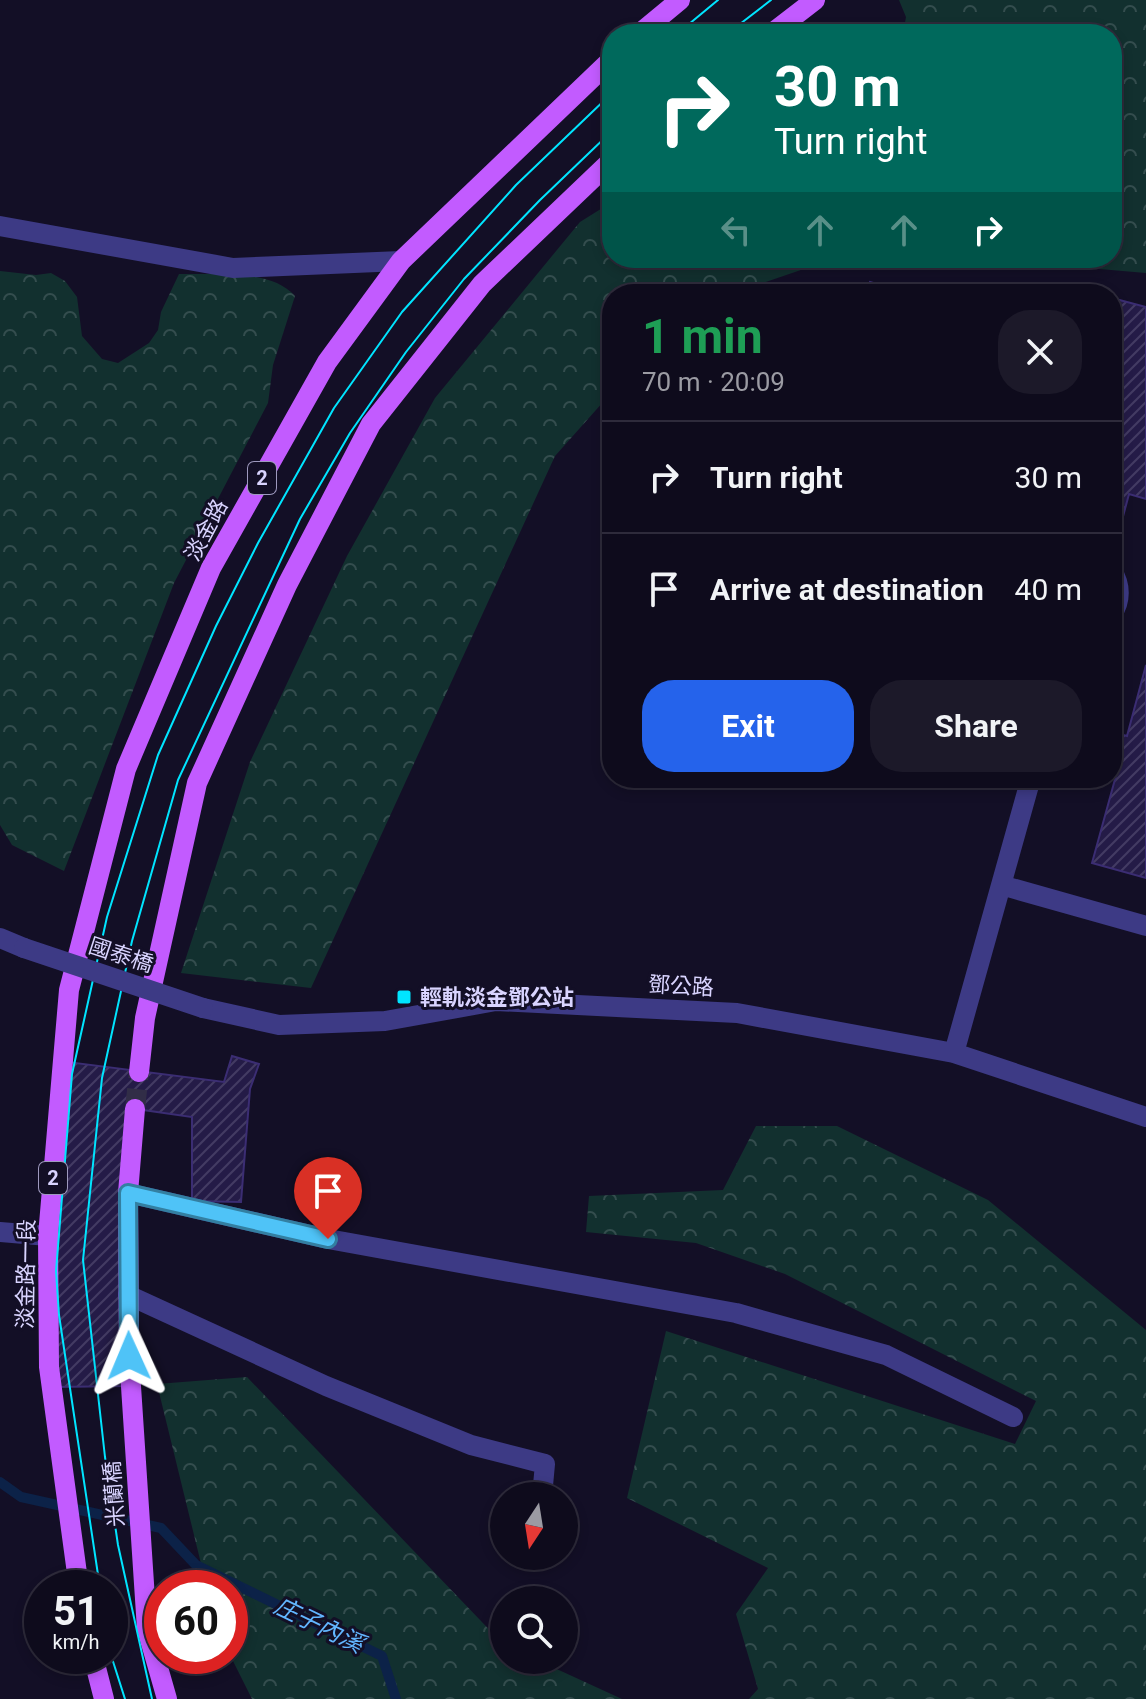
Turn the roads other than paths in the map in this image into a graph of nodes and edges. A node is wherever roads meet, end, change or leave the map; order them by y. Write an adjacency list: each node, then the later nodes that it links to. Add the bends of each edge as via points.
1 (680, 0): 3 (main road)
2 (815, 0): 4 (main road)
3 (651, 24)
4 (784, 24)
5 (602, 69): 8 (main road, 淡金路 / 2)
6 (602, 170): 16 (main road, via 482,284 371,424 287,585 197,783 145,1018)
7 (0, 226): 8 (street, via 233,268)
8 (401, 261): 13 (main road, 淡金路 / 2, via 327,362 211,568 126,769)
9 (1028, 788): 10 (street)
10 (1001, 885): 11 (street); 15 (street)
11 (1146, 926)
12 (0, 938): 14 (street, 國泰橋, bridge)
13 (69, 990): 21 (main road, 淡金路一段 / 2)
14 (203, 1008): 15 (street, 鄧公路, via 279,1025 385,1021 496,1001 737,1013)
15 (954, 1053): 18 (street, 鄧公路)
16 (139, 1072)
17 (135, 1109): 19 (main road)
18 (1146, 1117)
19 (128, 1193): 22 (main road); 24 (street, via 328,1239 736,1313 886,1355)
20 (0, 1232): 21 (street)
21 (48, 1236): 23 (main road, 淡金路一段 / 2)
22 (128, 1295): 25 (street, via 428,1428 545,1464); 29 (main road, 米蘭橋, via 147,1629)
23 (49, 1367): 26 (main road, 米蘭橋 / 2)
24 (1013, 1417)
25 (543, 1482)
26 (77, 1570)
27 (98, 1674): 28 (main road)
28 (104, 1699)
29 (167, 1699)

